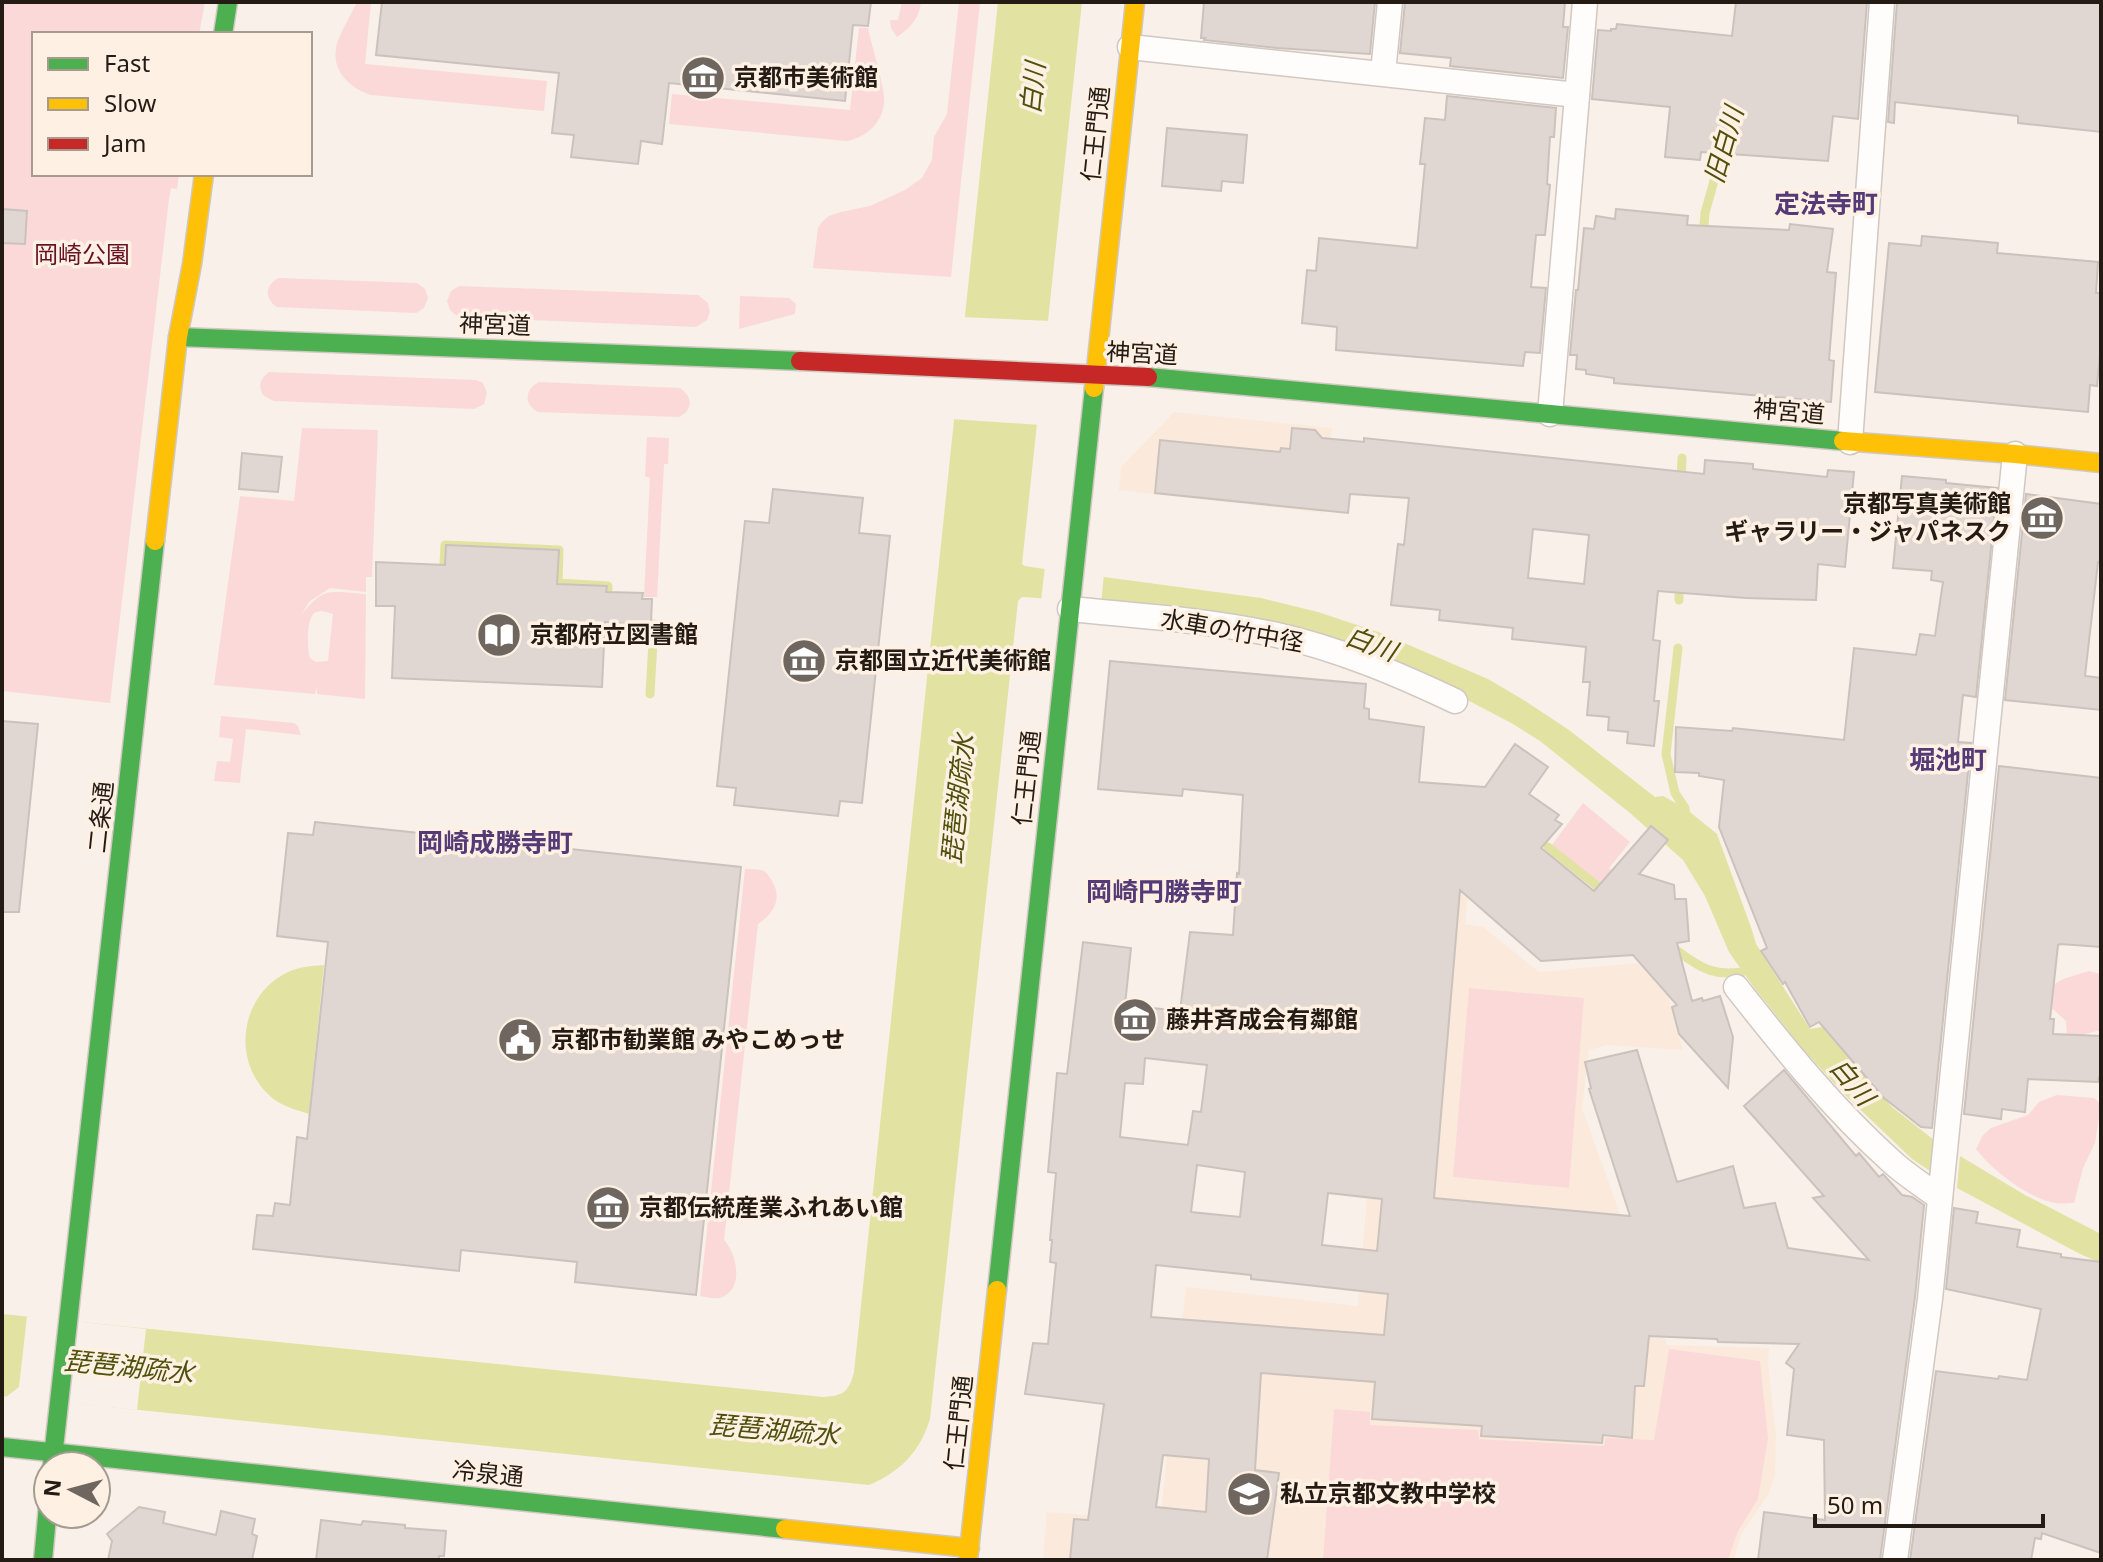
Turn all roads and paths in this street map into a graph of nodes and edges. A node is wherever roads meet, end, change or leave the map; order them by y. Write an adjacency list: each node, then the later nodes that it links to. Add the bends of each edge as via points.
1 (228, 2): 6 (street)
2 (1135, 2): 7 (street, 仁王門通)
3 (1390, 2): 8 (street)
4 (1585, 2): 9 (street)
5 (1882, 2): 14 (street)
6 (223, 32)
7 (1130, 47): 8 (street); 12 (street, 仁王門通)
8 (1383, 73): 9 (street)
9 (1577, 95): 13 (street)
10 (204, 176): 11 (street, 二条通)
11 (178, 337): 12 (street, 神宮道); 22 (street, 二条通)
12 (1094, 375): 13 (street, 神宮道); 17 (street, 仁王門通, via 1074,569)
13 (1550, 414): 14 (street, 神宮道)
14 (1850, 442): 15 (street, 神宮道)
15 (2015, 454): 16 (street, 神宮道); 20 (street)
16 (2101, 463)
17 (1078, 608): 18 (street, 水車の竹中径, via 1277,636 1359,660); 26 (street, 仁王門通)
18 (1455, 701)
19 (1736, 987): 20 (street, via 1833,1103 1892,1162)
20 (1941, 1191): 28 (street)
21 (2, 1447): 23 (street, 冷泉通)
22 (53, 1450)
23 (32, 1454)
24 (112, 1465): 26 (street, 冷泉通)
25 (46, 1530): 27 (street)
26 (969, 1554)
27 (43, 1560)
28 (1895, 1560)

